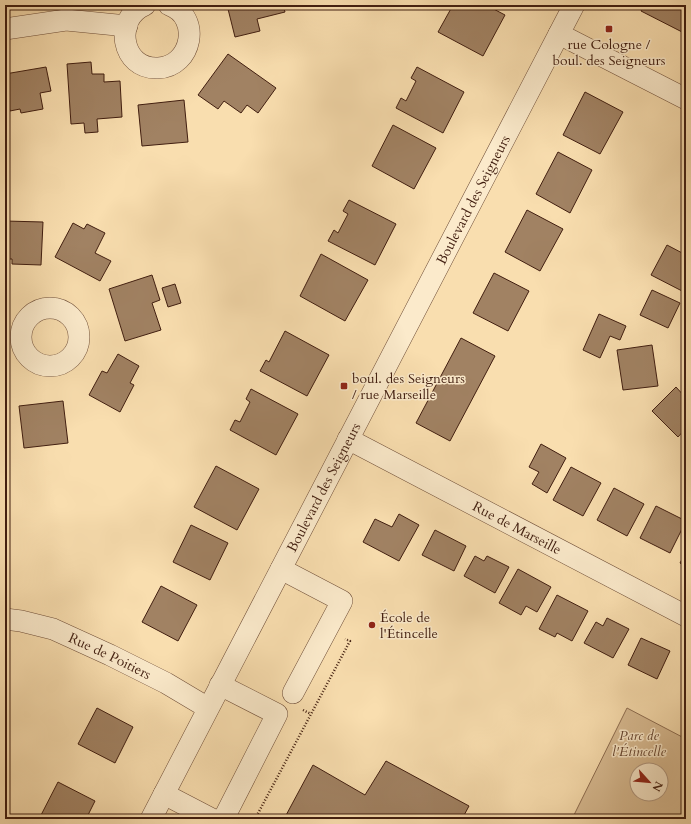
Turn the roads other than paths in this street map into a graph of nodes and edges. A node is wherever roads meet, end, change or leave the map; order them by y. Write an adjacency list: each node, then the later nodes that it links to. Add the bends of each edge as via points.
1 (145, 5): 4 (street, via 131,15)
2 (169, 5): 4 (street, via 181,12 190,33 189,44 184,53 168,66 148,67 138,62 126,46 124,36)
3 (574, 5): 6 (street, Boulevard des Seigneurs)
4 (127, 26): 5 (street, via 66,20)
5 (5, 29)
6 (559, 34): 7 (street); 8 (street, Boulevard des Seigneurs)
7 (686, 99)
8 (348, 439): 9 (street, Boulevard des Seigneurs); 10 (street, Rue de Marseille)
9 (281, 569): 12 (street, Boulevard des Seigneurs); 13 (street, via 342,601)
10 (686, 616)
11 (5, 619): 14 (street, Rue de Poitiers, via 53,629 166,683)
12 (220, 685): 14 (street, Boulevard des Seigneurs); 18 (street, via 277,714)
13 (293, 692)
14 (208, 708): 15 (street, Boulevard des Seigneurs)
15 (164, 794): 16 (street, Boulevard des Seigneurs); 17 (street)
16 (151, 819)
17 (212, 819)
18 (222, 819)

